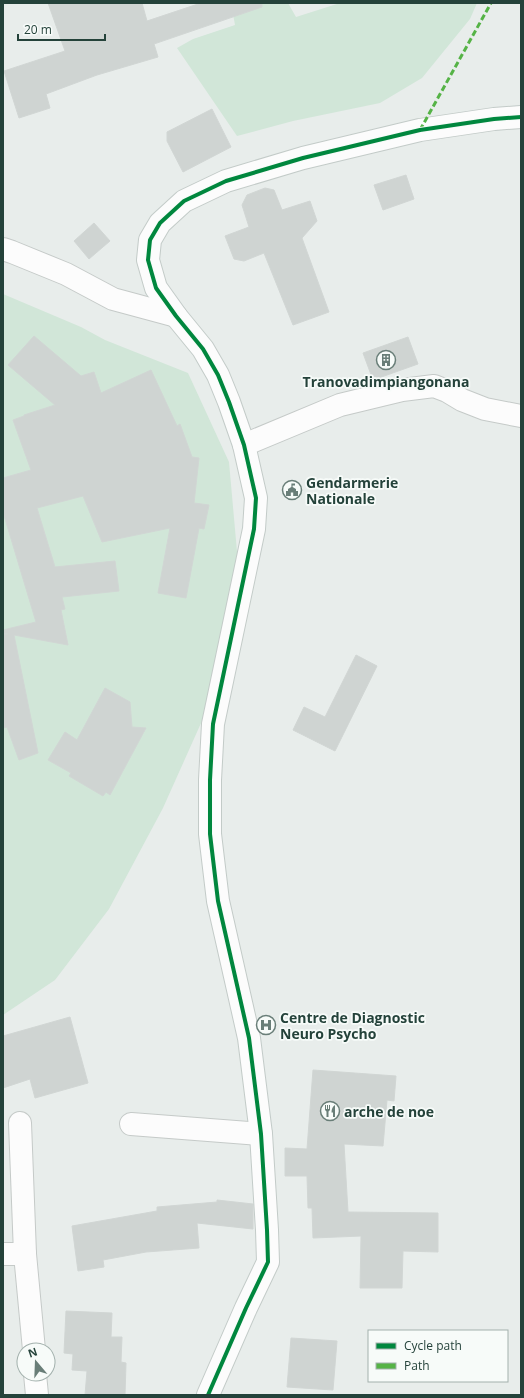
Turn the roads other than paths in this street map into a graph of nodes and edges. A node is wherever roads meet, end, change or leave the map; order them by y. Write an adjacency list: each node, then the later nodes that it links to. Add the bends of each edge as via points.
1 (521, 117): 3 (street, via 420,130 303,158 226,181 184,201 160,223 150,240 148,260 156,288)
2 (3, 249): 3 (street, via 66,274 114,299)
3 (176, 316): 5 (street, via 203,349 218,375)
4 (521, 416): 5 (street, via 486,409 434,386 402,390 340,405)
5 (244, 445): 8 (street, via 256,498 254,529 213,724 210,834 218,901 249,1038)
6 (20, 1123): 10 (street)
7 (131, 1124): 8 (street)
8 (261, 1134): 14 (street, via 268,1262)
9 (3, 1254): 10 (street)
10 (25, 1254): 11 (street)
11 (33, 1342)
12 (36, 1382): 13 (street)
13 (37, 1395)
14 (208, 1395)

